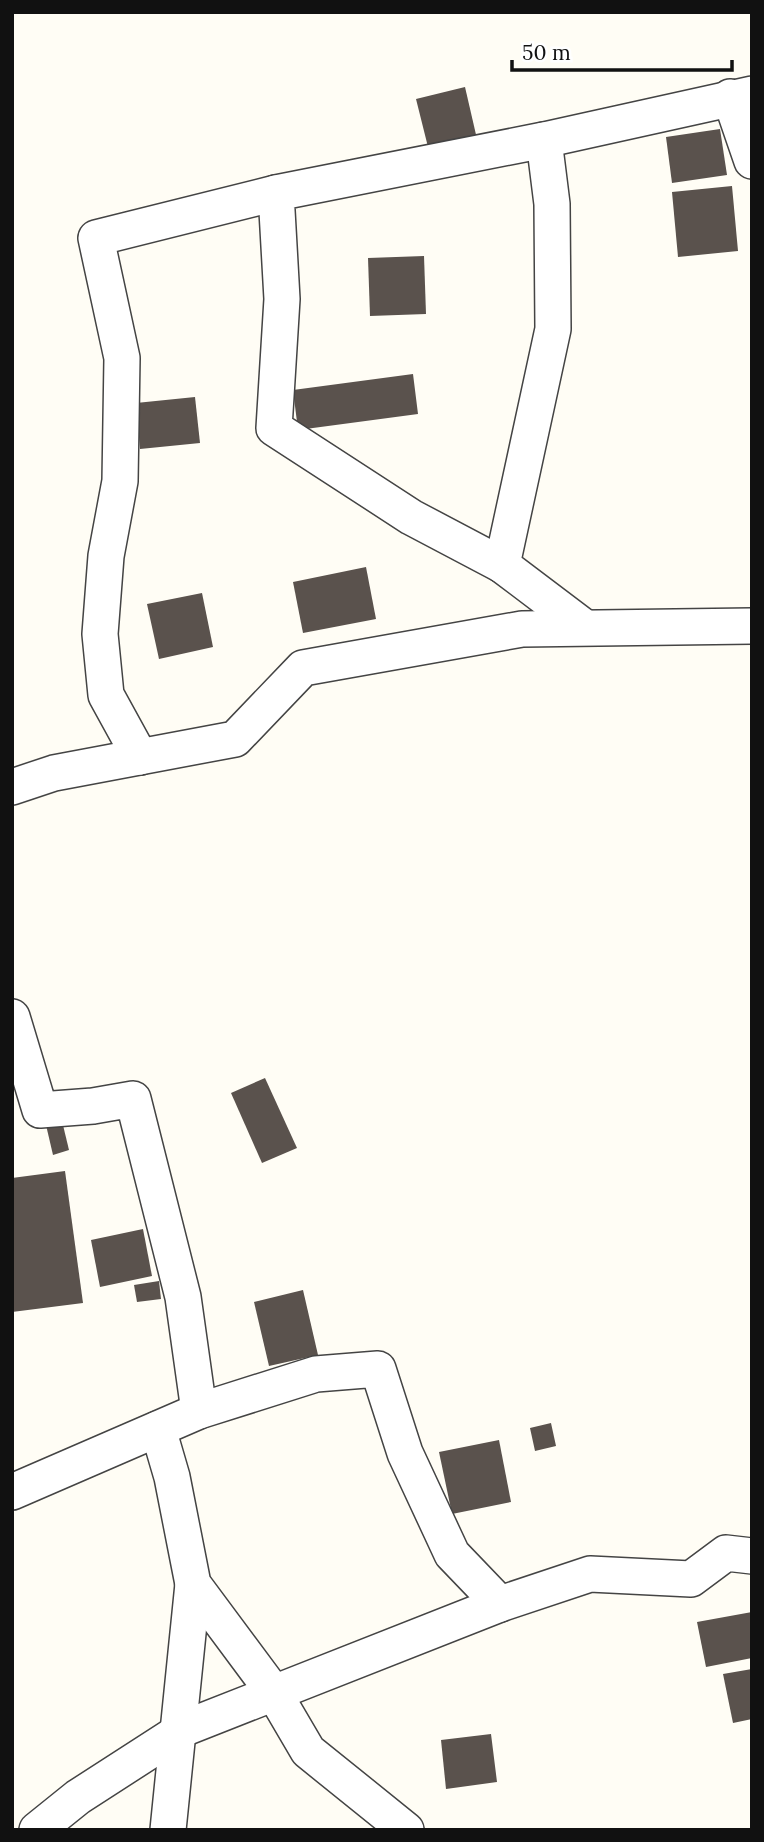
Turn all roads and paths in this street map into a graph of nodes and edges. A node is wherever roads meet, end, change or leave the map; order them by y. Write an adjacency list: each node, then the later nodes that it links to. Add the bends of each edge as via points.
1 (741, 96): 2 (street); 3 (street)
2 (544, 141): 4 (street); 5 (street, via 552,204 553,330)
3 (752, 161)
4 (276, 193): 5 (street, via 282,299 274,428 411,517); 8 (street, via 96,237 122,358 120,481 106,556 100,634 106,695)
5 (502, 565): 7 (street)
6 (752, 626): 7 (street)
7 (584, 627): 8 (street, via 522,629 303,668 235,739)
8 (140, 757): 9 (street, via 54,773)
9 (15, 790)
10 (12, 1017): 11 (street, via 40,1110 133,1098 183,1297)
11 (199, 1411): 12 (street); 16 (street, via 316,1374 377,1368 405,1453 452,1554)
12 (158, 1429): 13 (street); 15 (street)
13 (12, 1492)
14 (752, 1556): 16 (street, via 726,1553 691,1579 590,1574)
15 (193, 1584): 17 (street); 18 (street)
16 (500, 1604): 17 (street)
17 (274, 1693): 18 (street); 21 (street, via 307,1751)
18 (178, 1732): 19 (street, via 78,1797); 20 (street)
19 (37, 1830)
20 (168, 1830)
21 (406, 1830)

